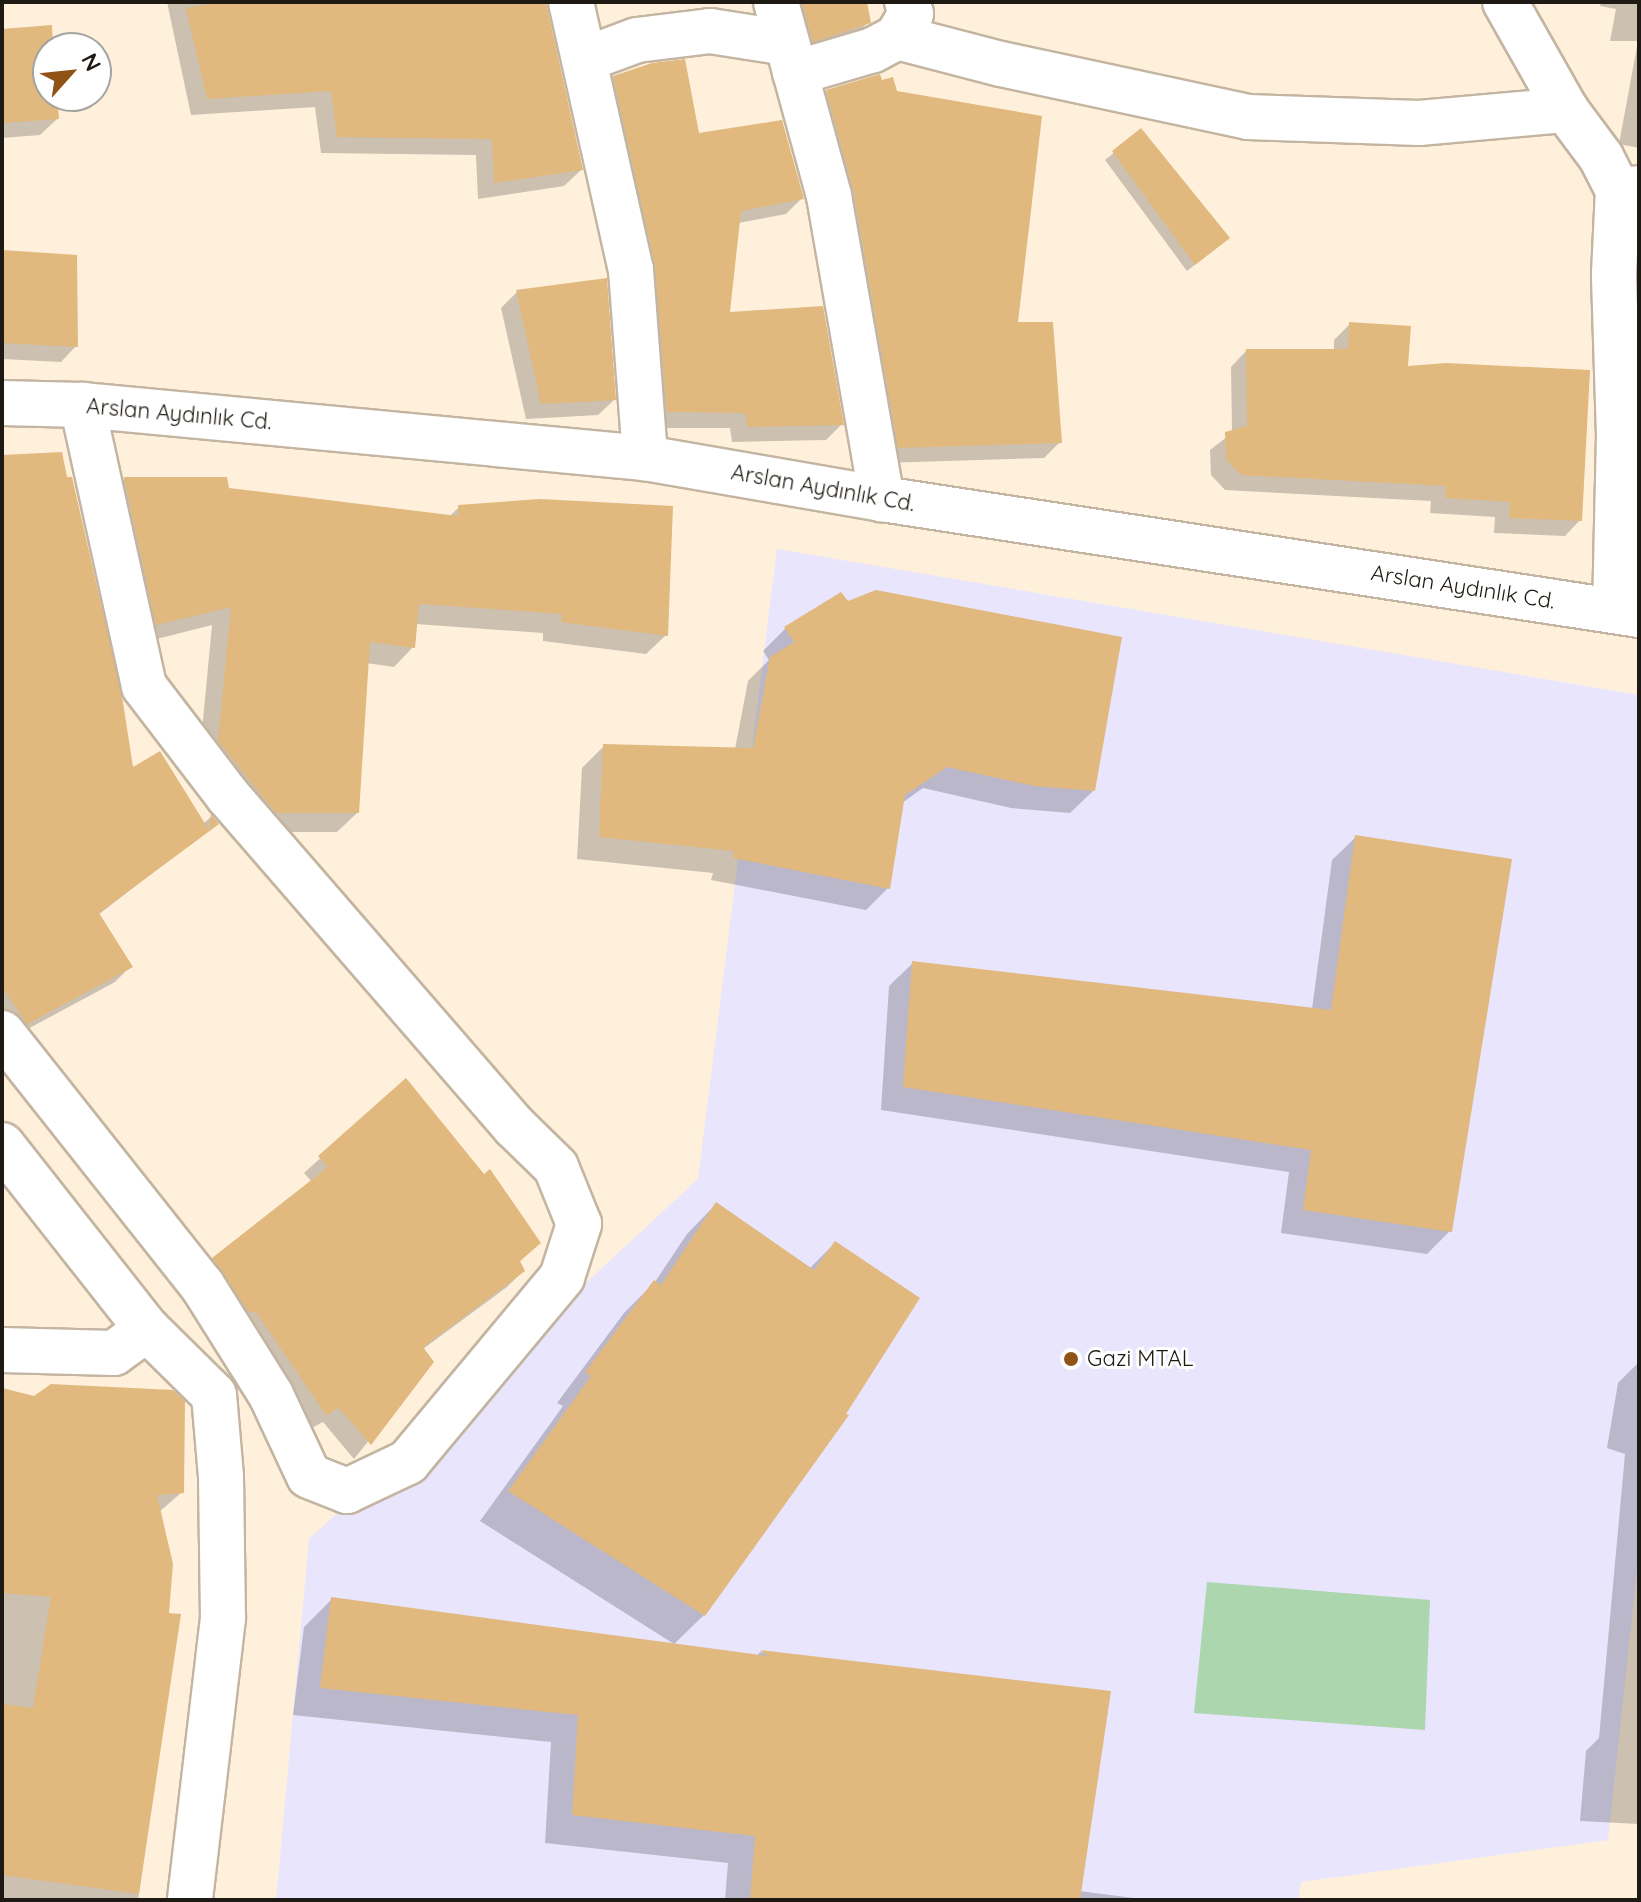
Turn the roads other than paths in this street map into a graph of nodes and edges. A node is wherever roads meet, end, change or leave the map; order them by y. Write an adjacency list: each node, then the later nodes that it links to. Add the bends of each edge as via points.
1 (571, 2): 5 (street)
2 (1505, 2): 6 (street)
3 (902, 20): 4 (street, via 873,50); 6 (street, via 1001,64 1248,117 1419,123)
4 (786, 39): 5 (street, via 710,31 637,40); 11 (street, via 829,196)
5 (586, 59): 10 (street, via 631,270)
6 (1566, 110): 7 (street)
7 (1629, 189): 12 (street, via 1614,274)
8 (2, 403): 9 (street, Arslan Aydınlık Cd.)
9 (82, 405): 10 (street, Arslan Aydınlık Cd.); 13 (street, via 144,686 228,796 514,1126 556,1167 579,1224 562,1277 408,1462 347,1491 309,1476 271,1395 202,1285)
10 (645, 458): 11 (street, Arslan Aydınlık Cd.)
11 (882, 499): 12 (street, Arslan Aydınlık Cd.)
12 (1627, 613)
13 (2, 1033)
14 (2, 1145): 15 (street)
15 (147, 1329): 16 (street, via 114,1353); 17 (street, via 214,1395 221,1477 223,1618)
16 (2, 1350)
17 (190, 1900)

